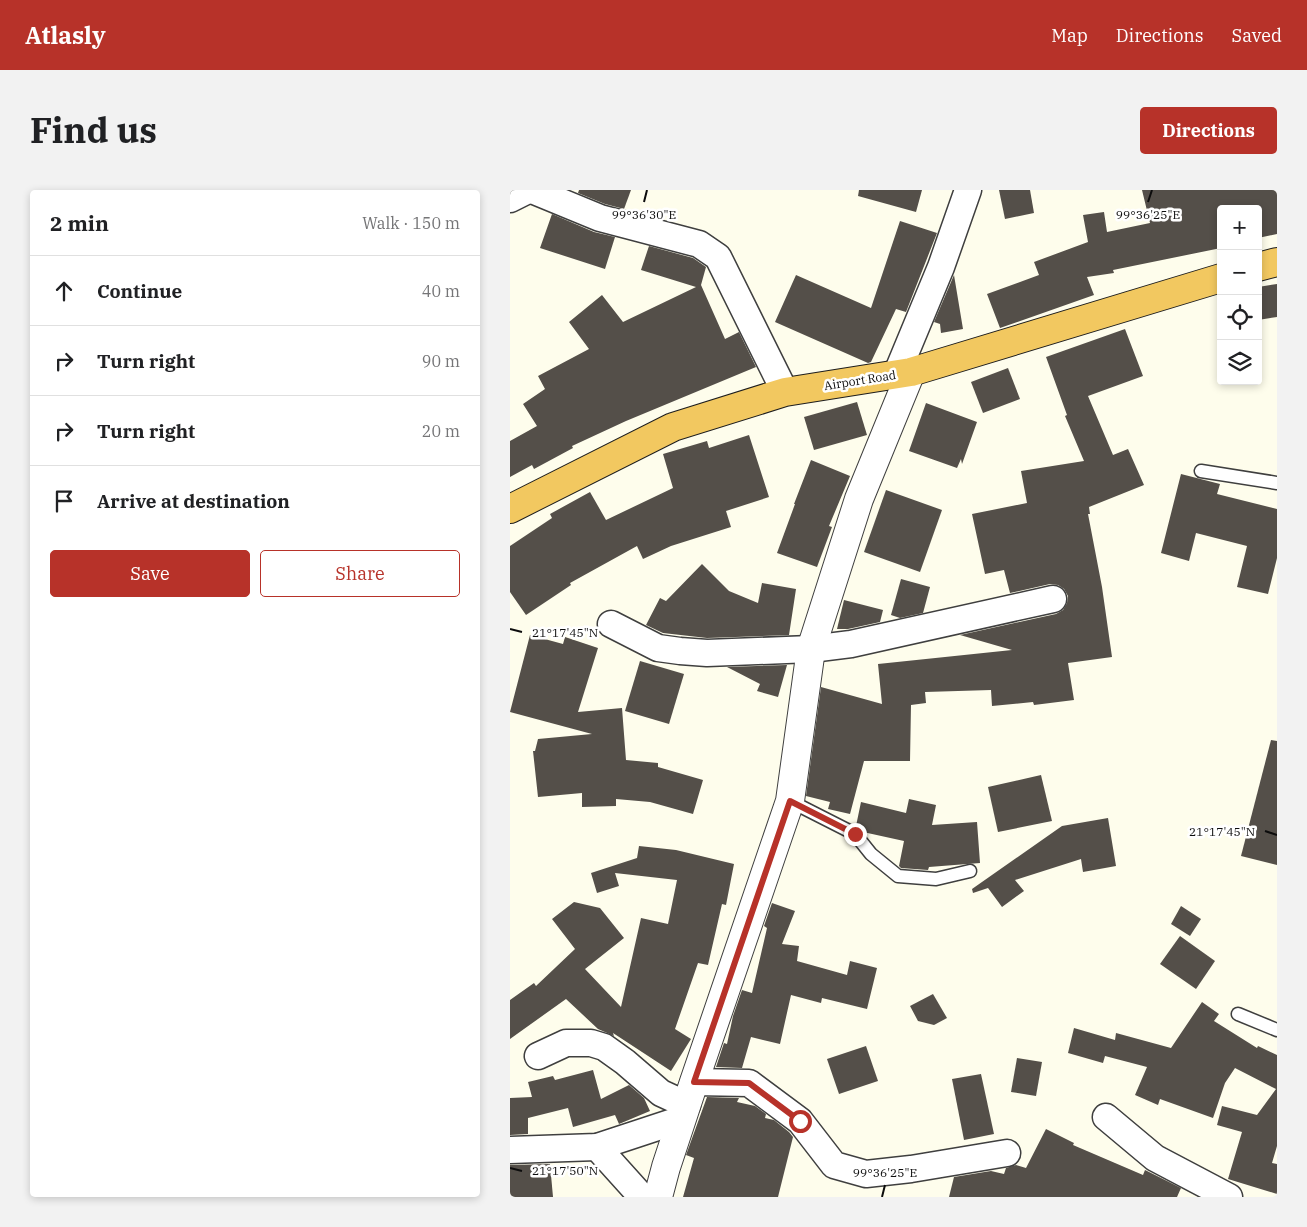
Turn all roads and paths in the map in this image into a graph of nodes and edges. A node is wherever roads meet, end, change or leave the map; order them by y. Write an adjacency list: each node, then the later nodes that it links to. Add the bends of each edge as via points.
1 (528, 190): 4 (street)
2 (532, 190): 9 (street, via 600,218 699,244 718,257)
3 (968, 190): 8 (street)
4 (510, 200)
5 (1277, 262): 6 (highway)
6 (1262, 266)
7 (1217, 279): 8 (highway, Airport Road)
8 (904, 373): 9 (highway, Airport Road); 15 (street)
9 (785, 392): 12 (highway, Airport Road, via 673,427)
10 (1202, 471): 11 (lane)
11 (1277, 483)
12 (510, 509)
13 (1053, 599): 15 (street, via 851,644)
14 (611, 624): 15 (street, via 658,648 672,650 707,653)
15 (811, 649): 16 (street)
16 (790, 801): 17 (lane, via 855,834 871,854 898,876 936,879); 21 (street)
17 (970, 871)
18 (1238, 1014): 19 (lane)
19 (1277, 1030)
20 (538, 1056): 21 (street, via 566,1043 604,1046 660,1093)
21 (688, 1102): 23 (street); 25 (street, via 749,1083 800,1121 834,1165 866,1174); 27 (street)
22 (1106, 1117): 28 (street, via 1155,1158)
23 (597, 1148): 24 (street); 26 (street)
24 (510, 1150)
25 (1007, 1153)
26 (642, 1197)
27 (658, 1197)
28 (1229, 1197)

